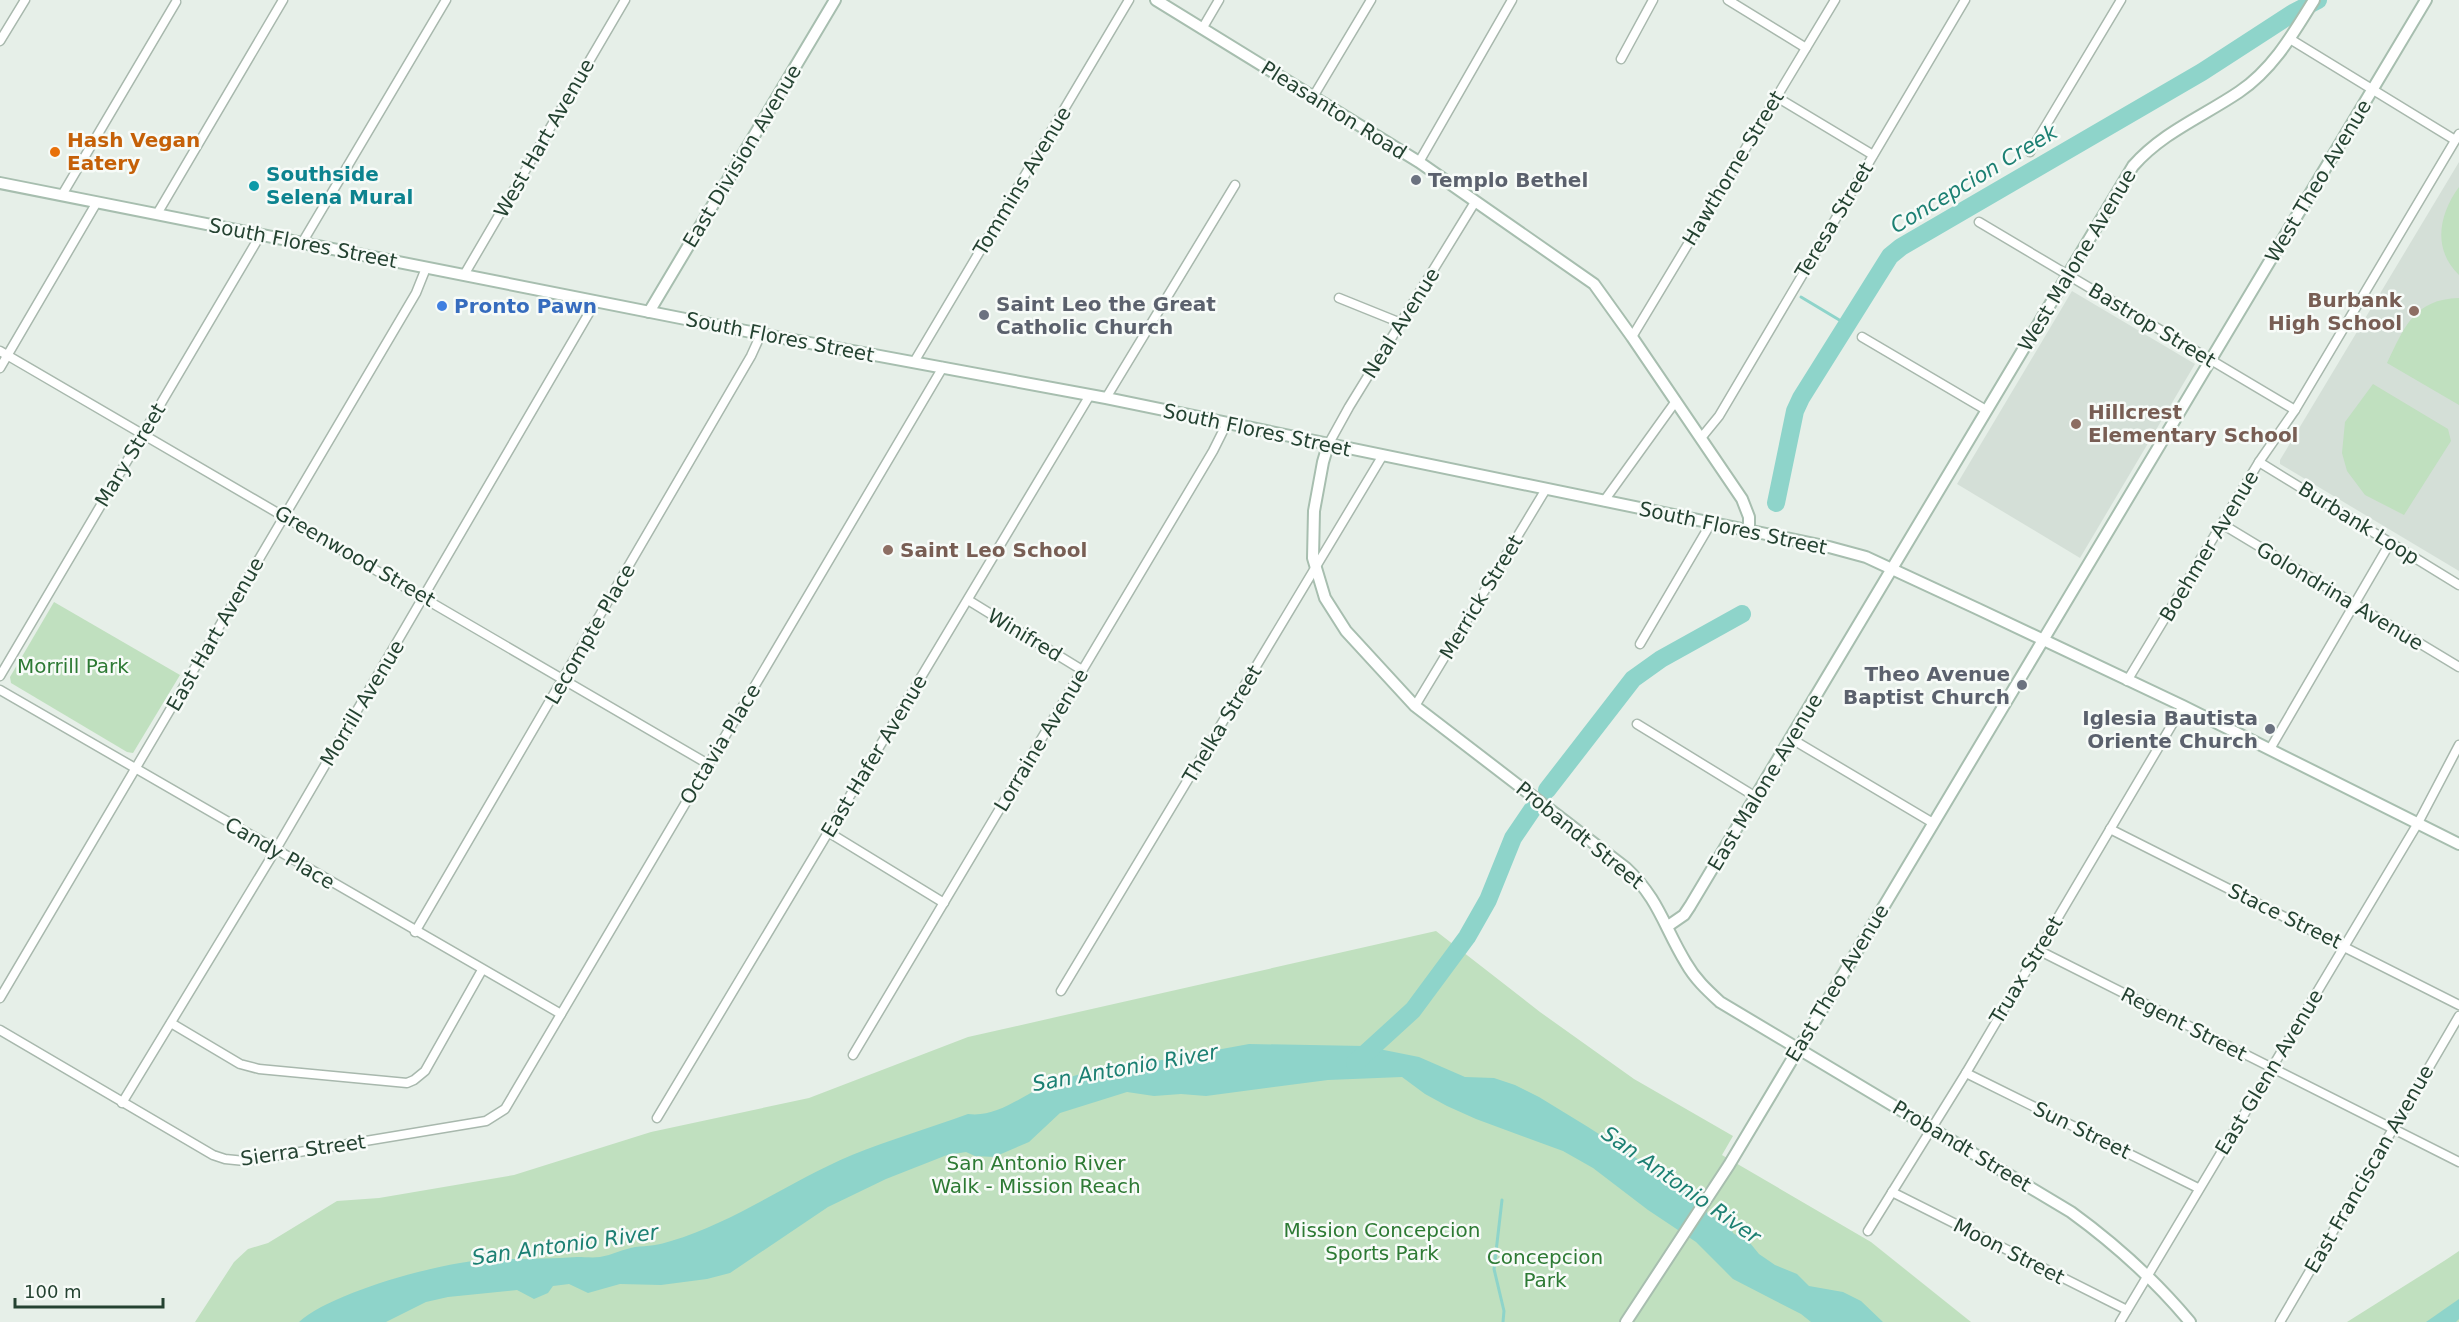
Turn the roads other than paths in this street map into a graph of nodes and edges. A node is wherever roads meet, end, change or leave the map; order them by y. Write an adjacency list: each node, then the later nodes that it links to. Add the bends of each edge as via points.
1 (25, 0): 21 (street)
2 (283, 0): 36 (street)
3 (446, 0): 39 (street)
4 (625, 0): 42 (street, West Hart Avenue)
5 (835, 0): 45 (main road, East Division Avenue)
6 (1130, 0): 52 (street, Tommins Avenue)
7 (1156, 0): 19 (main road, Pleasanton Road)
8 (1219, 0): 19 (street)
9 (1371, 0): 26 (street)
10 (1512, 0): 30 (street)
11 (1653, 0): 23 (street)
12 (1728, 0): 22 (street)
13 (1835, 0): 22 (street, Hawthorne Street)
14 (1965, 0): 29 (street, Teresa Street)
15 (2121, 0): 28 (street)
16 (2314, 0): 20 (main road, West Malone Avenue)
17 (2426, 0): 24 (main road, West Theo Avenue)
18 (176, 2): 33 (street)
19 (1202, 29): 26 (main road, Pleasanton Road)
20 (2290, 39): 24 (street); 41 (main road, West Malone Avenue, via 2263,72 2239,92 2175,129 2143,155 2121,183)
21 (0, 41)
22 (1806, 48): 25 (street, Hawthorne Street)
23 (1621, 59)
24 (2373, 89): 27 (street); 51 (main road, West Theo Avenue)
25 (1775, 96): 29 (street); 49 (street, Hawthorne Street)
26 (1313, 97): 30 (main road, Pleasanton Road)
27 (2457, 137): 59 (street, Boehmer Avenue)
28 (2030, 152)
29 (1873, 155): 62 (street, Teresa Street, via 1719,416)
30 (1419, 162): 35 (main road, Pleasanton Road)
31 (0, 183): 33 (main road, South Flores Street)
32 (1235, 185): 56 (street)
33 (62, 195): 34 (main road, South Flores Street)
34 (97, 202): 36 (main road, South Flores Street); 50 (street)
35 (1475, 202): 46 (street, Neal Avenue); 49 (main road, Pleasanton Road, via 1594,284)
36 (157, 214): 38 (main road, South Flores Street)
37 (1978, 222): 41 (street, Bastrop Street)
38 (261, 234): 39 (main road, South Flores Street); 61 (street, Mary Street)
39 (302, 243): 40 (main road, South Flores Street)
40 (426, 268): 42 (main road, South Flores Street); 68 (street, East Hart Avenue, via 416,293)
41 (2067, 274): 51 (street, Bastrop Street); 58 (main road, West Malone Avenue)
42 (464, 275): 44 (main road, South Flores Street)
43 (1339, 298): 46 (street)
44 (596, 301): 45 (main road, South Flores Street); 76 (street, Morrill Avenue)
45 (649, 312): 47 (main road, South Flores Street)
46 (1401, 323): 63 (street, Neal Avenue)
47 (761, 334): 52 (main road, South Flores Street); 84 (street, Lecompte Place)
48 (1862, 336): 58 (street)
49 (1632, 337): 57 (main road, Pleasanton Road)
50 (4, 353): 54 (street); 61 (street, Greenwood Street)
51 (2211, 360): 59 (street, Bastrop Street); 79 (main road, West Theo Avenue)
52 (914, 362): 53 (main road, South Flores Street)
53 (943, 367): 55 (main road, South Flores Street); 93 (street, Octavia Place)
54 (0, 368)
55 (1090, 395): 56 (main road, South Flores Street); 77 (street, East Hafer Avenue)
56 (1106, 398): 60 (main road, South Flores Street)
57 (1676, 401): 62 (main road, Pleasanton Road); 67 (street)
58 (1986, 410): 73 (main road, West Malone Avenue)
59 (2295, 410): 65 (street, Boehmer Avenue)
60 (1227, 423): 63 (main road, South Flores Street); 82 (street, Lorraine Avenue)
61 (142, 433): 68 (street, Greenwood Street); 83 (street, Mary Street)
62 (1701, 438): 71 (main road, Pleasanton Road, via 1742,499)
63 (1329, 446): 64 (main road, South Flores Street); 74 (main road, Probandt Street, via 1314,511)
64 (1383, 456): 66 (main road, South Flores Street); 74 (street, Thelka Street)
65 (2259, 462): 70 (street, Boehmer Avenue); 72 (street, Burbank Loop)
66 (1546, 489): 67 (main road, South Flores Street); 87 (street, Merrick Street)
67 (1604, 501): 69 (main road, South Flores Street)
68 (284, 515): 76 (street, Greenwood Street); 94 (street, East Hart Avenue)
69 (1711, 523): 71 (main road, South Flores Street); 80 (street)
70 (2222, 524): 78 (street, Golondrina Avenue); 85 (street, Boehmer Avenue)
71 (1749, 530): 73 (main road, South Flores Street, via 1829,547)
72 (2390, 543): 75 (street, Burbank Loop); 78 (street)
73 (1891, 568): 79 (main road, South Flores Street); 90 (main road, East Malone Avenue)
74 (1315, 569): 87 (main road, Probandt Street, via 1325,598 1346,631); 108 (street, Thelka Street)
75 (2459, 585)
76 (424, 597): 84 (street, Greenwood Street); 101 (street, Morrill Avenue)
77 (968, 600): 82 (street, Winifred); 99 (street, East Hafer Avenue)
78 (2354, 604): 81 (street, Golondrina Avenue); 92 (street)
79 (2043, 641): 85 (main road, South Flores Street); 96 (main road, East Theo Avenue)
80 (1640, 644)
81 (2459, 667)
82 (1082, 670): 102 (street, Lorraine Avenue)
83 (0, 676)
84 (563, 679): 93 (street, Greenwood Street); 104 (street, Lecompte Place)
85 (2127, 681): 88 (main road, South Flores Street)
86 (0, 690): 94 (street, Candy Place)
87 (1415, 706): 103 (main road, Probandt Street, via 1626,868 1651,895)
88 (2182, 706): 92 (main road, South Flores Street); 98 (street, Truax Street)
89 (1637, 724): 95 (street)
90 (1790, 738): 95 (main road, East Malone Avenue); 96 (street)
91 (2459, 745): 97 (street, East Glenn Avenue)
92 (2270, 749): 97 (main road, South Flores Street)
93 (708, 764): 111 (street, Octavia Place)
94 (135, 769): 101 (street, Candy Place); 109 (street, East Hart Avenue)
95 (1756, 797): 103 (main road, East Malone Avenue, via 1684,915)
96 (1933, 823): 115 (main road, East Theo Avenue)
97 (2418, 823): 100 (main road, South Flores Street); 105 (street, East Glenn Avenue)
98 (2110, 829): 105 (street, Stace Street); 106 (street, Truax Street)
99 (828, 832): 102 (street); 121 (street, East Hafer Avenue)
100 (2459, 844)
101 (275, 851): 104 (street, Candy Place); 113 (street, Morrill Avenue)
102 (944, 903): 116 (street, Lorraine Avenue)
103 (1668, 927): 115 (main road, Probandt Street, via 1685,963 1704,988 1720,1002)
104 (416, 932): 107 (street, Candy Place)
105 (2345, 946): 110 (street, Stace Street); 117 (street, East Glenn Avenue)
106 (2038, 950): 117 (street, Regent Street); 118 (street, Truax Street)
107 (482, 970): 111 (street, Candy Place); 113 (street, via 425,1071 407,1083 259,1070 240,1064)
108 (1061, 991)
109 (0, 998)
110 (2459, 1005)
111 (561, 1014): 120 (street, Octavia Place, via 505,1109)
112 (2459, 1016): 123 (street, East Franciscan Avenue)
113 (171, 1023): 119 (street, Morrill Avenue)
114 (0, 1030): 119 (street, Sierra Street)
115 (1798, 1048): 122 (main road, Probandt Street); 130 (main road, East Theo Avenue)
116 (853, 1055)
117 (2271, 1068): 123 (street, Regent Street); 125 (street, East Glenn Avenue)
118 (1966, 1072): 122 (street, Truax Street); 125 (street, Sun Street)
119 (122, 1103): 120 (street, Sierra Street, via 213,1155 234,1161)
120 (495, 1117)
121 (657, 1118)
122 (1932, 1128): 126 (street, Truax Street); 128 (main road, Probandt Street, via 2071,1212)
123 (2392, 1129): 124 (street, Regent Street); 133 (street, East Franciscan Avenue)
124 (2459, 1162)
125 (2198, 1188): 128 (street, East Glenn Avenue)
126 (1892, 1192): 127 (street, Truax Street); 129 (street, Moon Street)
127 (1868, 1231)
128 (2147, 1275): 129 (street, East Glenn Avenue); 132 (main road, Probandt Street)
129 (2127, 1310): 131 (street, East Glenn Avenue)
130 (1626, 1322)
131 (2120, 1322)
132 (2190, 1322)
133 (2280, 1322)

